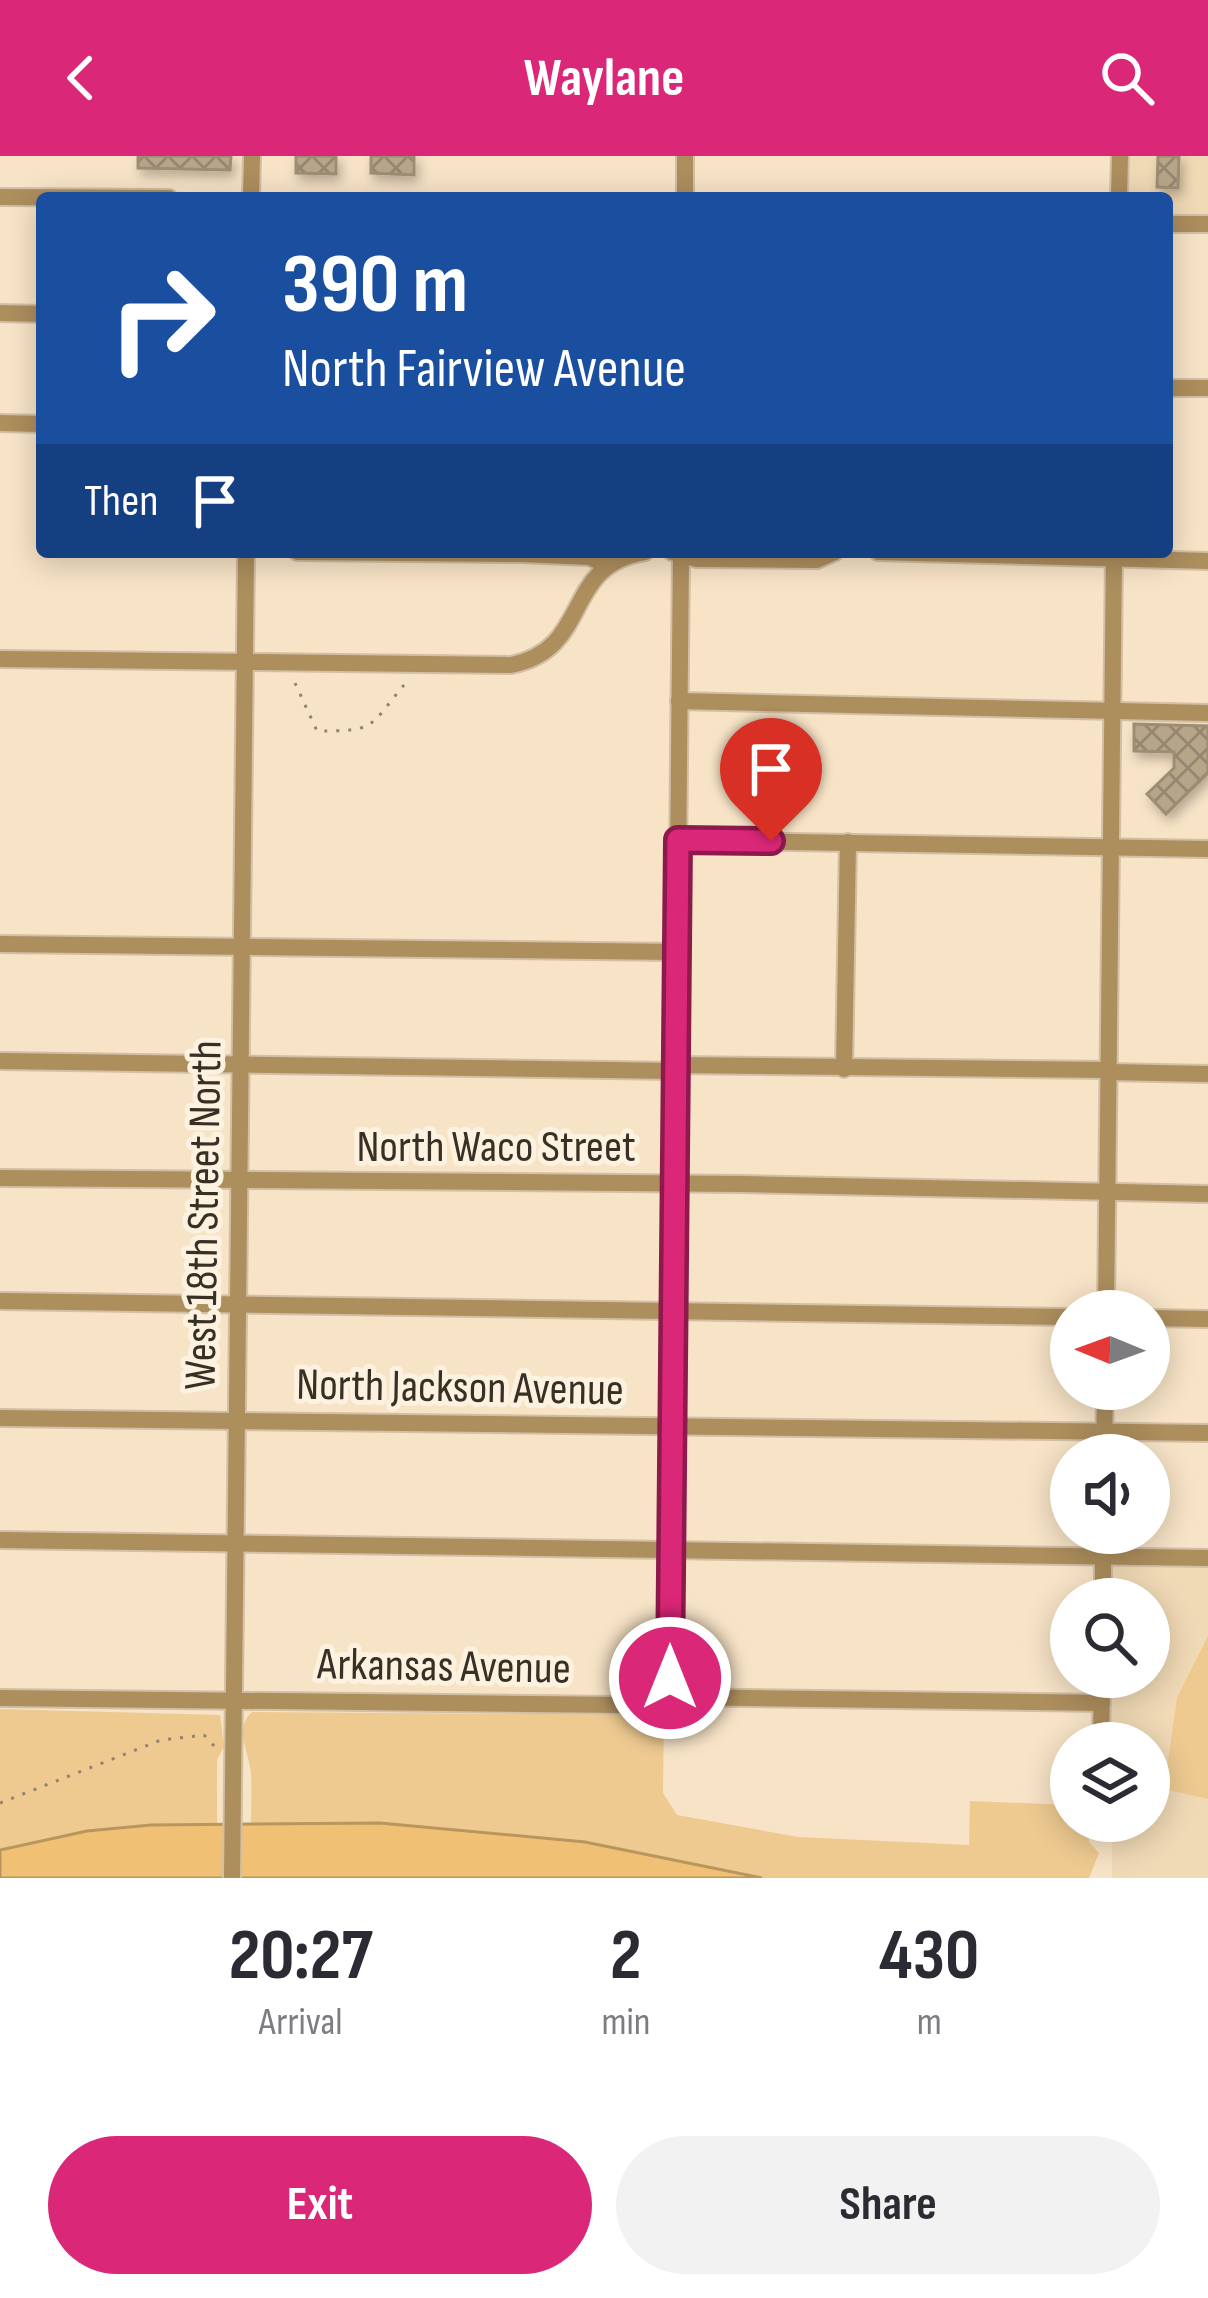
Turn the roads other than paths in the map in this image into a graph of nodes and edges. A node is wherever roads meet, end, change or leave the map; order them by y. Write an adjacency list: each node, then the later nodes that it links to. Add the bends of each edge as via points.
1 (252, 156): 4 (street)
2 (685, 156): 5 (street)
3 (1120, 156): 6 (street)
4 (251, 192)
5 (685, 192)
6 (1119, 192)
7 (0, 196): 8 (street)
8 (36, 196)
9 (1173, 224): 10 (street)
10 (1208, 224)
11 (0, 313): 12 (street)
12 (36, 314)
13 (1173, 388): 14 (street)
14 (1208, 388)
15 (0, 423): 16 (street)
16 (36, 424)
17 (246, 558): 28 (street, West 18th Street North)
18 (592, 558): 26 (street)
19 (619, 558): 26 (street)
20 (678, 558): 29 (street)
21 (692, 558): 22 (street)
22 (822, 558)
23 (1114, 558): 30 (street)
24 (1152, 558): 25 (street)
25 (1208, 561)
26 (606, 565): 28 (street, via 580,596 562,637 533,661)
27 (0, 659): 28 (street)
28 (245, 662): 37 (street, West 18th Street North)
29 (679, 701): 30 (street); 32 (street)
30 (1112, 712): 31 (street); 34 (street)
31 (1208, 713)
32 (678, 840): 33 (street); 38 (street)
33 (848, 842): 34 (street); 42 (street)
34 (1111, 847): 35 (street); 43 (street)
35 (1208, 849)
36 (0, 944): 37 (street)
37 (242, 947): 38 (street); 40 (street, West 18th Street North)
38 (677, 952): 41 (street)
39 (0, 1061): 40 (street)
40 (241, 1065): 41 (street); 46 (street, West 18th Street North)
41 (675, 1068): 42 (street); 47 (street)
42 (844, 1069): 43 (street)
43 (1108, 1071): 44 (street); 48 (street)
44 (1208, 1075)
45 (0, 1178): 46 (street, North Waco Street)
46 (240, 1181): 47 (street, North Waco Street); 52 (street, West 18th Street North)
47 (675, 1184): 48 (street, North Waco Street); 53 (street)
48 (1107, 1192): 49 (street, North Waco Street); 50 (street)
49 (1208, 1194)
50 (1106, 1290)
51 (0, 1301): 52 (street)
52 (239, 1304): 53 (street); 59 (street, West 18th Street North)
53 (673, 1311): 54 (street); 60 (street)
54 (1050, 1317)
55 (1170, 1318): 56 (street)
56 (1208, 1318)
57 (1105, 1410): 61 (street)
58 (0, 1418): 59 (street, North Jackson Avenue)
59 (238, 1421): 60 (street, North Jackson Avenue); 65 (street, West 18th Street North)
60 (672, 1426): 61 (street, North Jackson Avenue); 66 (street)
61 (1105, 1431): 62 (street, North Jackson Avenue); 63 (street)
62 (1208, 1433)
63 (1105, 1434)
64 (0, 1540): 65 (street)
65 (236, 1543): 66 (street); 73 (street, West 18th Street North)
66 (671, 1548): 67 (street); 72 (street)
67 (1103, 1556): 68 (street); 69 (street)
68 (1208, 1558)
69 (1102, 1578)
70 (0, 1698): 73 (street, Arkansas Avenue)
71 (1102, 1698): 74 (street)
72 (670, 1699): 73 (street, Arkansas Avenue); 74 (street, Arkansas Avenue)
73 (235, 1701): 76 (street, West 18th Street North)
74 (1102, 1703): 75 (street)
75 (1102, 1722)
76 (232, 1878)

